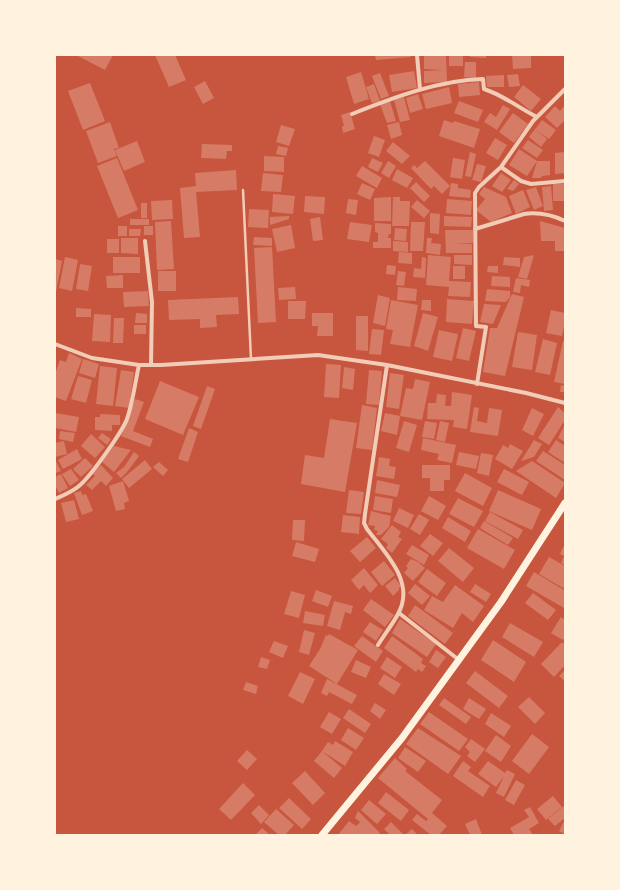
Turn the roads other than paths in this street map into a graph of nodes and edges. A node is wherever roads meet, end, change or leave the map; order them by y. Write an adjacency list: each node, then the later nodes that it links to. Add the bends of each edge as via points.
1 (417, 55): 3 (street)
2 (565, 89): 5 (street)
3 (420, 90): 4 (street, via 390,98); 5 (street, via 469,79 483,79 484,89 497,93)
4 (352, 114)
5 (537, 117): 6 (street)
6 (501, 167): 7 (street, via 520,181 532,184); 10 (street, via 475,193)
7 (565, 181)
8 (243, 190): 13 (lane)
9 (565, 221): 10 (street, via 532,213)
10 (475, 229): 17 (street, via 476,326 486,328)
11 (145, 241): 15 (street, via 152,302)
12 (55, 344): 14 (street, via 92,358)
13 (251, 359): 15 (street); 16 (street, via 318,355)
14 (139, 365): 15 (street); 19 (street, via 130,409 121,430 89,476 67,494)
15 (151, 365)
16 (387, 365): 17 (street); 21 (street, via 364,523 397,568 403,582 404,594)
17 (477, 384): 18 (street)
18 (565, 403)
19 (55, 498)
20 (565, 503): 23 (main road, via 501,602)
21 (399, 613): 22 (street); 23 (street)
22 (378, 645)
23 (459, 660): 24 (main road, via 402,738)
24 (322, 835)

